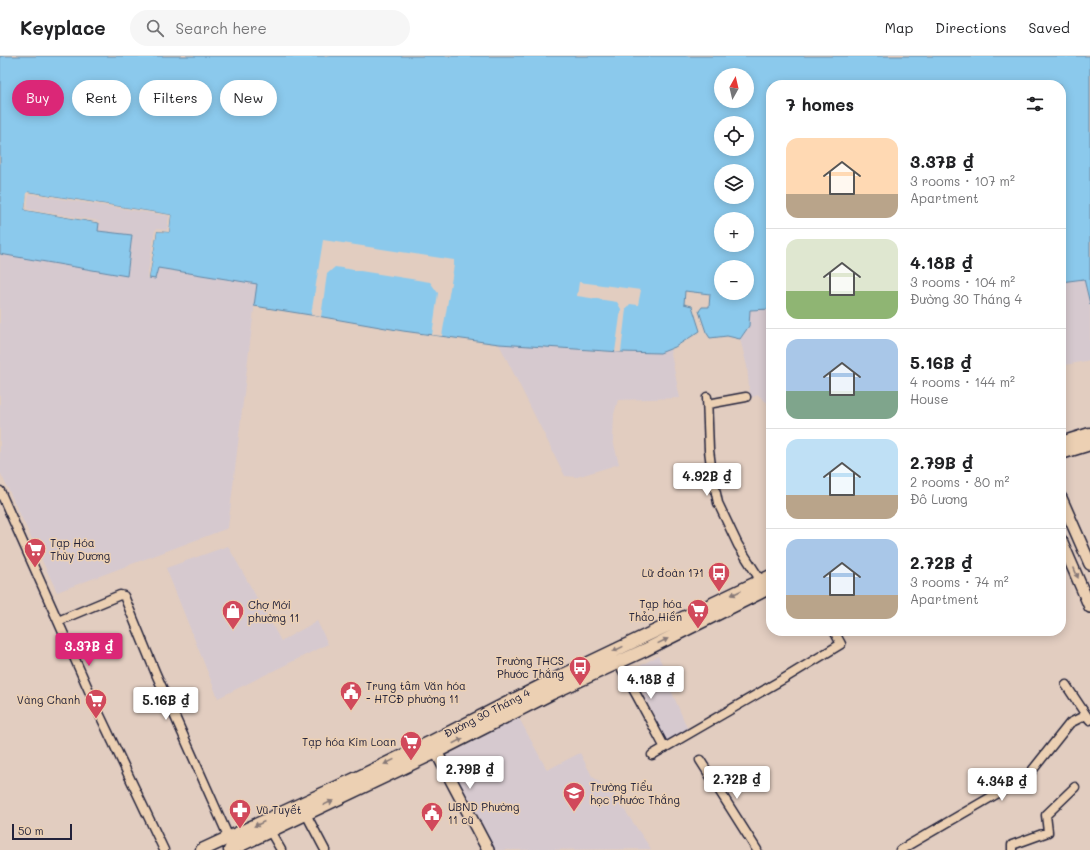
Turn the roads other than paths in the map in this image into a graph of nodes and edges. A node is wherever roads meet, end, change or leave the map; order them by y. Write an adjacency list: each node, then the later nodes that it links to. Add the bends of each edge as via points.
1 (746, 397): 10 (street, via 707,400 709,450 718,503 738,545)
2 (1090, 434): 4 (main road)
3 (1090, 444): 5 (main road)
4 (1066, 446)
5 (1066, 446)
6 (0, 491): 14 (street)
7 (1066, 509): 9 (main road)
8 (1066, 552): 13 (main road, one-way to 13)
9 (1090, 564)
10 (766, 582)
11 (766, 583): 16 (main road, Đường 30 Tháng 4, one-way to 16)
12 (766, 584): 17 (main road, Đường 30 Tháng 4, one-way to 12)
13 (1090, 607)
14 (58, 620): 28 (street, via 120,595 124,596); 29 (street)
15 (837, 636): 22 (street, via 841,644)
16 (641, 638): 17 (main road); 21 (main road, Đường 30 Tháng 4, one-way to 21, via 547,683)
17 (645, 650): 18 (main road, Đường 30 Tháng 4)
18 (618, 662): 21 (main road, Đường 30 Tháng 4, one-way to 18); 22 (street)
19 (1066, 685): 20 (street)
20 (1088, 718): 35 (street, via 1070,724 1031,772 1017,782)
21 (434, 747): 26 (main road, Đường 30 Tháng 4, one-way to 21); 28 (main road, Đường 30 Tháng 4, one-way to 28); 33 (main road)
22 (665, 748): 23 (street)
23 (652, 755)
24 (700, 760): 34 (street)
25 (1075, 787): 36 (street, via 1046,815 1048,832 1012,845)
26 (306, 814): 27 (main road, Đường 30 Tháng 4); 32 (street)
27 (270, 831): 28 (main road, Đường 30 Tháng 4); 31 (street)
28 (229, 844): 30 (main road, Đường 30 Tháng 4)
29 (164, 850)
30 (202, 850)
31 (281, 850)
32 (325, 850)
33 (488, 850)
34 (757, 850)
35 (900, 850)
36 (1012, 850)

